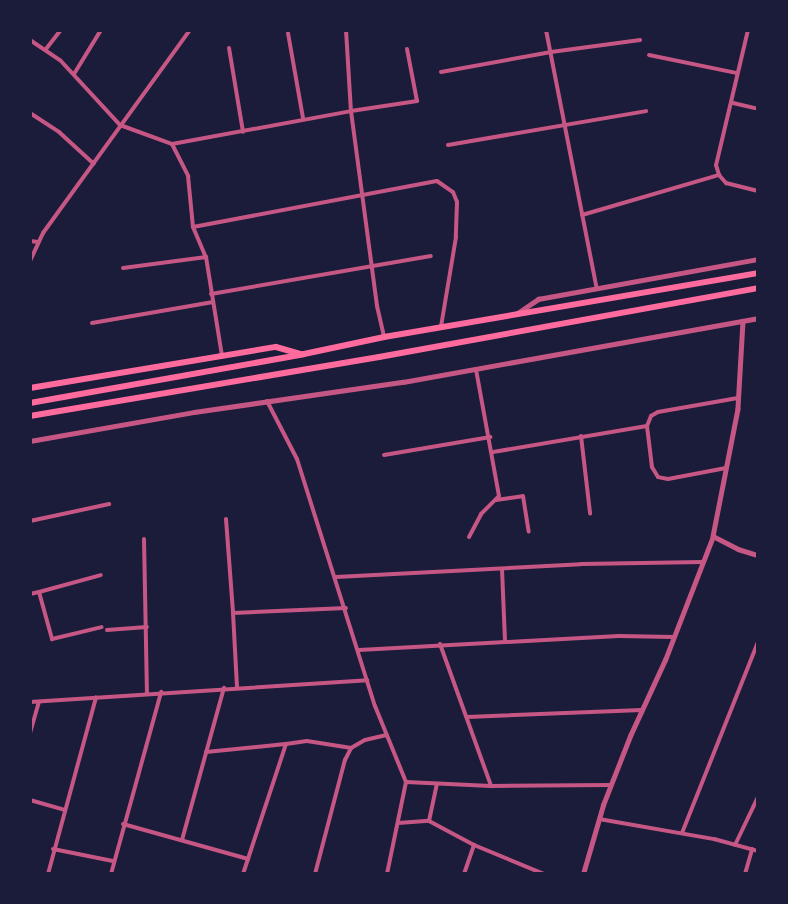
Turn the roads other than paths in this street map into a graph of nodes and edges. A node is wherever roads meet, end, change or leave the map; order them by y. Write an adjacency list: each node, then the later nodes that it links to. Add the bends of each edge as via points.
1 (61, 30): 11 (street)
2 (101, 30): 17 (street)
3 (190, 30): 25 (street)
4 (346, 30): 20 (street)
5 (546, 30): 13 (street)
6 (748, 30): 16 (street)
7 (288, 33): 23 (street)
8 (30, 40): 11 (street)
9 (640, 40): 13 (street)
10 (230, 48): 26 (street)
11 (46, 49): 17 (street)
12 (408, 49): 20 (street, via 417,101)
13 (551, 52): 15 (street); 24 (street)
14 (649, 55): 16 (street)
15 (441, 72)
16 (737, 73): 18 (street)
17 (75, 74): 25 (street)
18 (733, 103): 19 (street); 30 (street, via 716,165)
19 (758, 110)
20 (351, 111): 23 (street); 32 (street)
21 (646, 111): 24 (street)
22 (30, 113): 29 (street, via 59,132)
23 (303, 118): 26 (street)
24 (565, 123): 28 (street); 33 (street)
25 (120, 125): 27 (street); 29 (street)
26 (243, 132): 27 (street)
27 (171, 144): 34 (street, via 188,176)
28 (448, 145)
29 (94, 164): 36 (street)
30 (719, 175): 31 (street, via 726,183); 33 (street)
31 (758, 191)
32 (362, 196): 34 (street); 41 (street); 52 (street, via 437,181 453,192 458,202 456,237)
33 (582, 215): 45 (street)
34 (193, 227): 38 (street)
35 (30, 241): 36 (street)
36 (38, 242): 40 (street)
37 (430, 256): 41 (street)
38 (206, 257): 42 (street); 46 (street)
39 (758, 259): 45 (street)
40 (30, 261)
41 (372, 265): 46 (street); 53 (street)
42 (123, 268)
43 (758, 273): 48 (highway)
44 (758, 288): 61 (highway)
45 (597, 289): 48 (street, via 538,299)
46 (212, 294): 47 (street)
47 (213, 302): 51 (street); 55 (street)
48 (516, 314): 52 (highway)
49 (758, 318): 50 (street)
50 (743, 321): 56 (street); 58 (street)
51 (92, 323)
52 (441, 327): 53 (highway)
53 (384, 337): 54 (highway)
54 (304, 354): 55 (highway, via 276,347); 60 (highway)
55 (222, 356): 57 (highway)
56 (476, 368): 59 (street); 64 (street)
57 (30, 388)
58 (738, 398): 62 (street, via 658,412 651,416); 68 (street)
59 (267, 401): 65 (street); 82 (street, via 297,459)
60 (30, 403)
61 (30, 416)
62 (647, 426): 63 (street); 68 (street, via 652,467 658,477 668,479)
63 (581, 436): 66 (street); 71 (street)
64 (490, 437): 66 (street); 67 (street)
65 (30, 441)
66 (493, 452): 69 (street, via 499,486)
67 (384, 455)
68 (726, 468): 75 (street)
69 (496, 500): 74 (street, via 522,496); 76 (street, via 481,514)
70 (109, 504): 73 (street)
71 (590, 513)
72 (226, 519): 86 (street)
73 (30, 520)
74 (529, 532)
75 (713, 536): 78 (street); 79 (street)
76 (469, 537)
77 (144, 539): 88 (street)
78 (758, 555)
79 (704, 561): 80 (street); 90 (street)
80 (502, 569): 82 (street); 91 (street)
81 (101, 575): 83 (street)
82 (335, 577): 85 (street)
83 (39, 592): 84 (street); 87 (street, via 52,639)
84 (30, 594)
85 (346, 608): 86 (street); 94 (street)
86 (233, 613): 96 (street)
87 (102, 627)
88 (147, 627): 89 (street); 99 (street)
89 (107, 630)
90 (674, 637): 91 (street); 103 (street)
91 (505, 642): 93 (street)
92 (758, 642): 123 (street)
93 (440, 644): 94 (street); 104 (street)
94 (359, 650): 95 (street)
95 (367, 680): 96 (street); 106 (street)
96 (237, 687): 97 (street)
97 (224, 688): 98 (street); 109 (street)
98 (161, 692): 99 (street); 122 (street)
99 (147, 693): 100 (street)
100 (96, 697): 102 (street); 117 (street)
101 (30, 702): 102 (street)
102 (39, 702): 105 (street)
103 (642, 710): 104 (street); 112 (street)
104 (467, 717): 113 (street)
105 (30, 733)
106 (386, 735): 108 (street); 110 (street)
107 (286, 744): 108 (street, via 307,741); 109 (street); 130 (street)
108 (351, 748): 135 (street)
109 (206, 752): 124 (street)
110 (406, 782): 111 (street); 121 (street)
111 (437, 784): 113 (street); 120 (street)
112 (611, 785): 113 (street); 119 (street)
113 (491, 786)
114 (758, 797): 116 (street)
115 (30, 800): 117 (street)
116 (753, 808): 118 (street); 126 (street)
117 (65, 810): 127 (street)
118 (758, 811)
119 (599, 819): 123 (street); 139 (street)
120 (429, 821): 121 (street); 125 (street)
121 (398, 823): 136 (street)
122 (123, 824): 124 (street); 131 (street)
123 (682, 833): 126 (street)
124 (182, 840): 130 (street)
125 (474, 845): 137 (street); 138 (street)
126 (735, 845): 128 (street)
127 (53, 849): 131 (street); 132 (street)
128 (752, 849): 129 (street); 140 (street)
129 (758, 851)
130 (248, 859): 134 (street)
131 (113, 861): 133 (street)
132 (48, 874)
133 (111, 874)
134 (243, 874)
135 (315, 874)
136 (387, 874)
137 (464, 874)
138 (544, 874)
139 (583, 874)
140 (745, 874)

